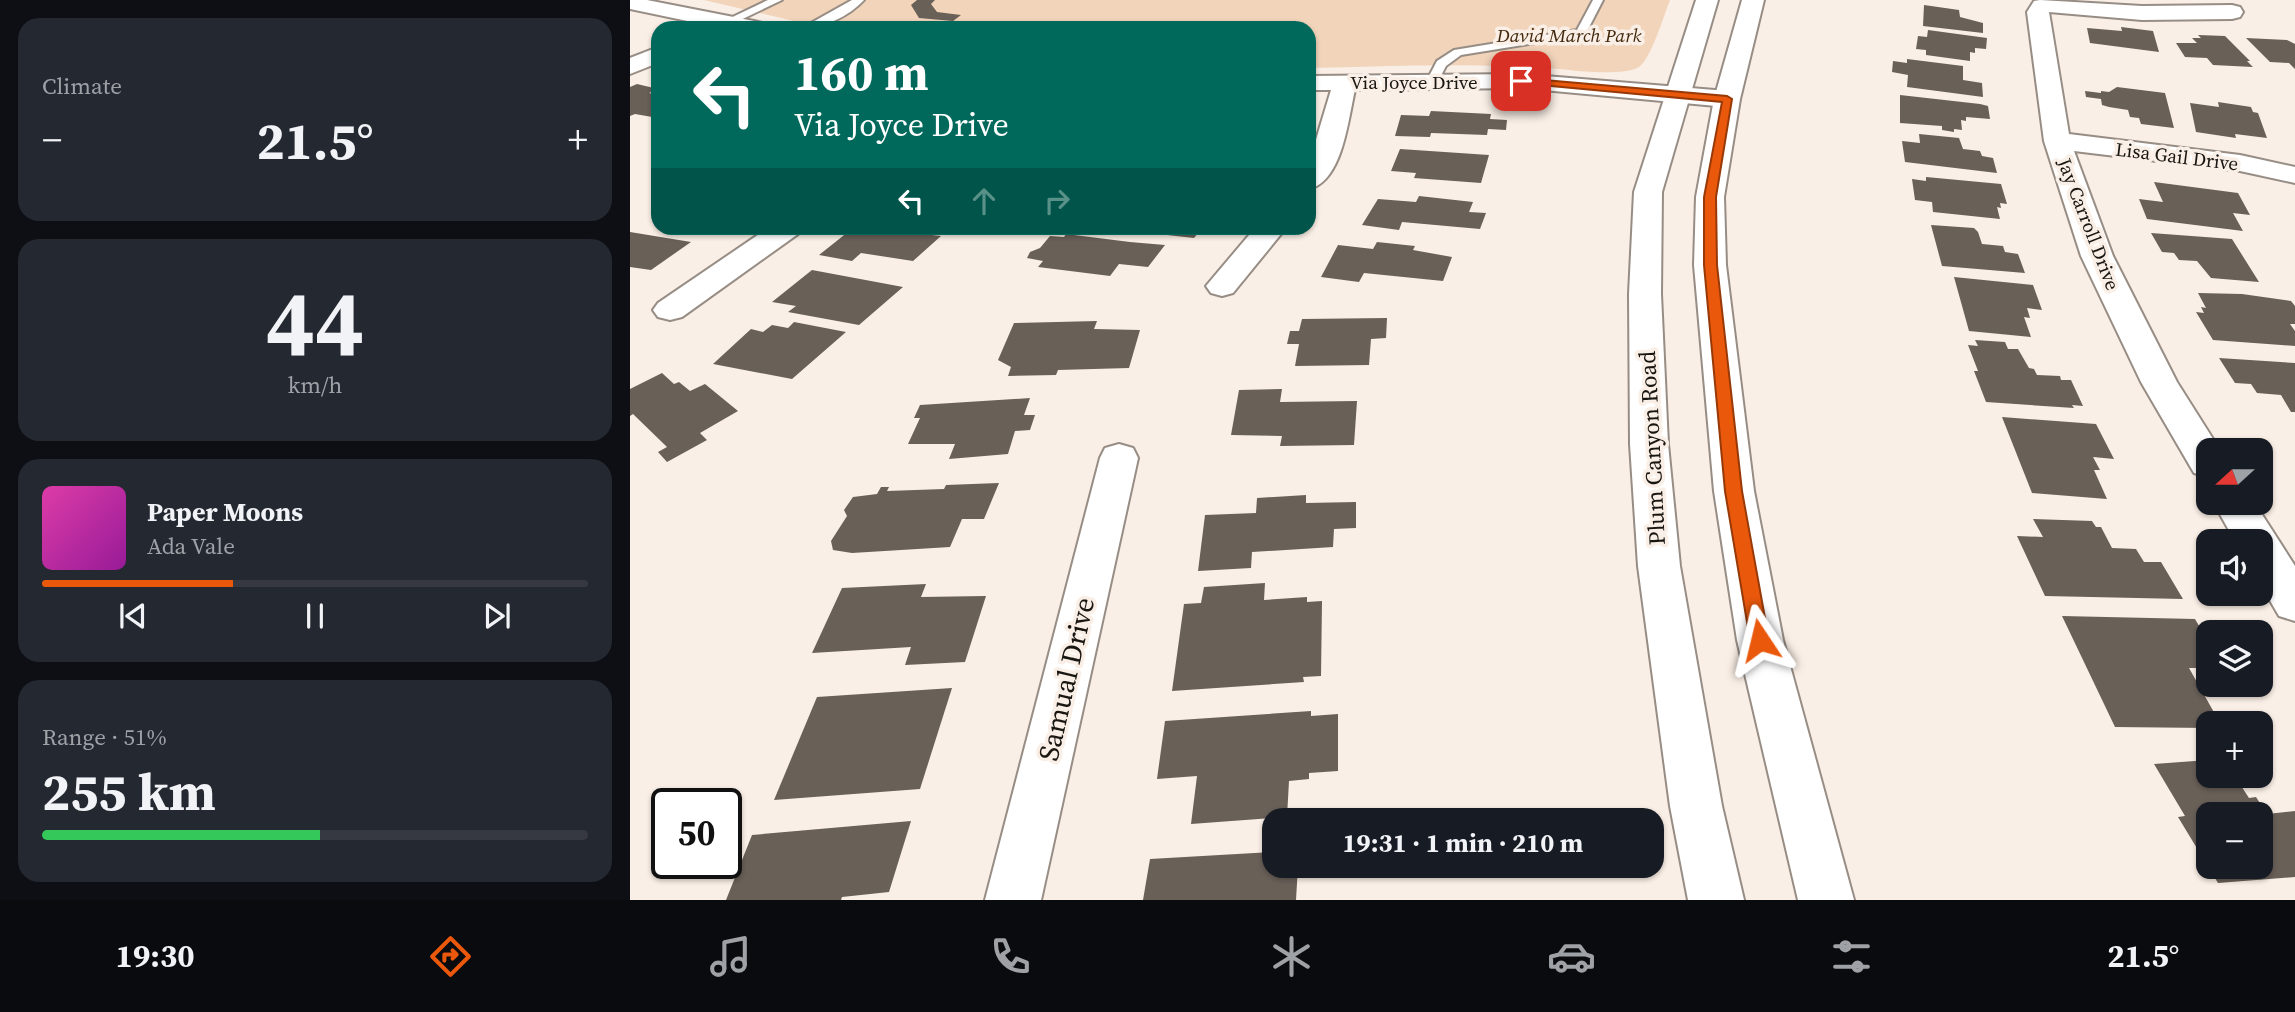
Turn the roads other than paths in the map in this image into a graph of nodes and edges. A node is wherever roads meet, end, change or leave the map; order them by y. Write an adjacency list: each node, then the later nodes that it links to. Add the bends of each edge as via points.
1 (777, 0): 9 (lane)
2 (859, 0): 10 (lane)
3 (1598, 0): 14 (lane, via 1581,33 1458,51 1439,65)
4 (1707, 0): 16 (street, Plum Canyon Road)
5 (1753, 0): 17 (street)
6 (630, 2): 8 (street)
7 (2232, 12): 18 (street, Jay Carroll Drive, via 2142,13 2042,6 2038,12)
8 (706, 21)
9 (731, 21)
10 (823, 21)
11 (651, 57): 12 (street)
12 (630, 67)
13 (1345, 82): 14 (street, Via Joyce Drive); 15 (street, Via Joyce Drive); 19 (street, via 1325,161)
14 (1432, 82): 16 (street, Via Joyce Drive, via 1521,81)
15 (1316, 83)
16 (1676, 93): 17 (street, Via Joyce Drive); 30 (street, Plum Canyon Road, via 1648,192 1649,444 1659,566 1696,806)
17 (1727, 99): 31 (street, via 1710,197 1710,265 1734,491 1760,640)
18 (2057, 141): 20 (street, Lisa Gail Drive, via 2240,163); 25 (street, Jay Carroll Drive, via 2097,256 2159,382)
19 (1316, 172)
20 (2295, 176)
21 (777, 235): 24 (street)
22 (1265, 235): 23 (street)
23 (1222, 286)
24 (670, 310)
25 (2196, 443)
26 (1119, 458): 29 (street, Samual Drive)
27 (2273, 567): 28 (street)
28 (2295, 603)
29 (1013, 900)
30 (1716, 900)
31 (1826, 900)

